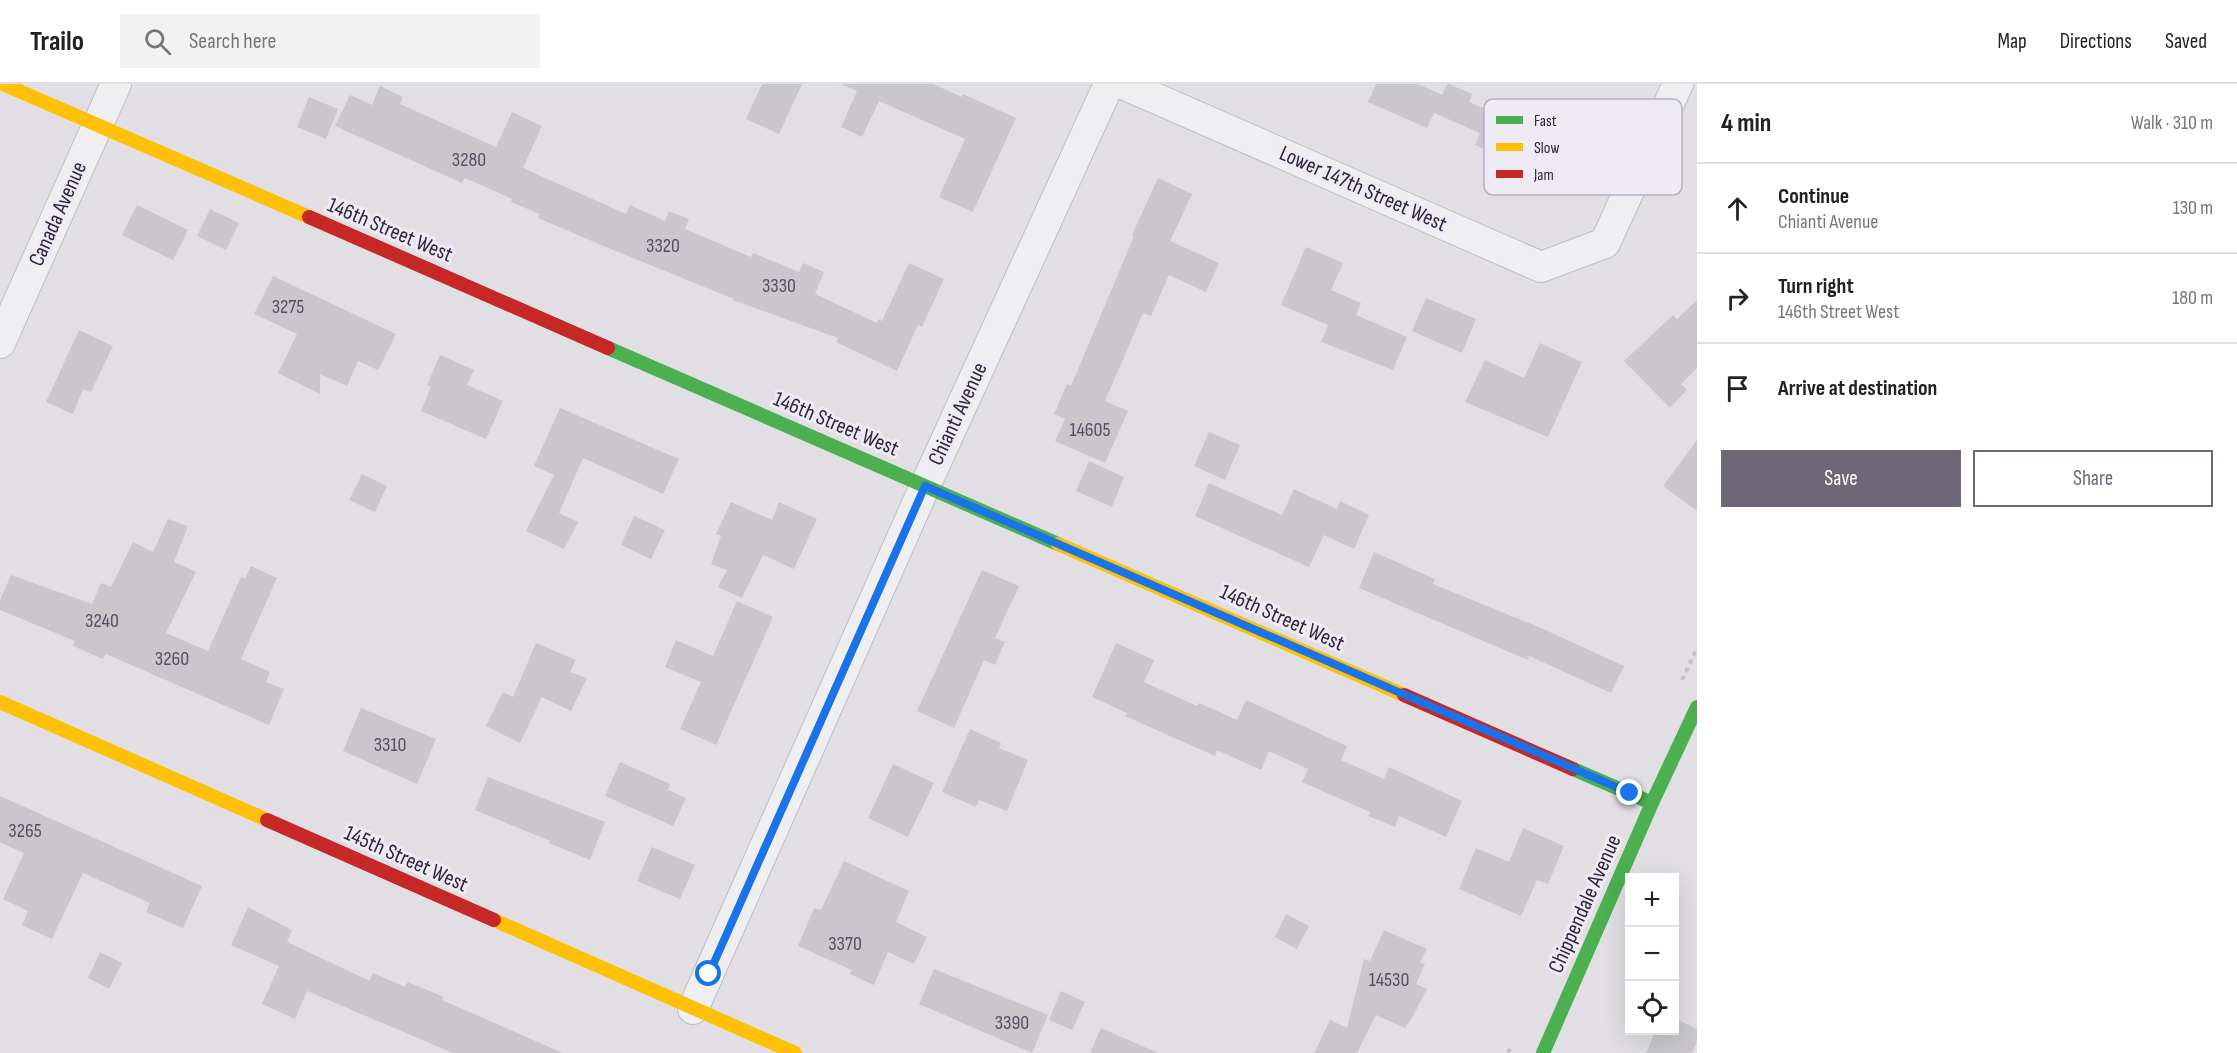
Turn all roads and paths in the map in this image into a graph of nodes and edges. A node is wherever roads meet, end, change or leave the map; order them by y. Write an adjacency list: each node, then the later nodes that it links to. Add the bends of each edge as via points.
1 (3, 84): 7 (street, 146th Street West)
2 (116, 84): 7 (street, Canada Avenue)
3 (1109, 84): 10 (street, Chianti Avenue)
4 (1123, 84): 8 (street, Lower 147th Street West, via 1541,267 1605,243)
5 (1678, 84): 6 (street, Lower 147th Street West)
6 (1671, 99)
7 (97, 126): 9 (street, Canada Avenue); 10 (street, 146th Street West)
8 (1627, 195)
9 (0, 343)
10 (925, 486): 13 (street, 146th Street West); 14 (street, Chianti Avenue)
11 (0, 702): 14 (street, 145th Street West)
12 (1697, 707): 13 (street, Chippendale Avenue)
13 (1652, 803): 16 (street, Chippendale Avenue)
14 (693, 1009): 15 (street, 145th Street West)
15 (795, 1053)
16 (1543, 1053)

